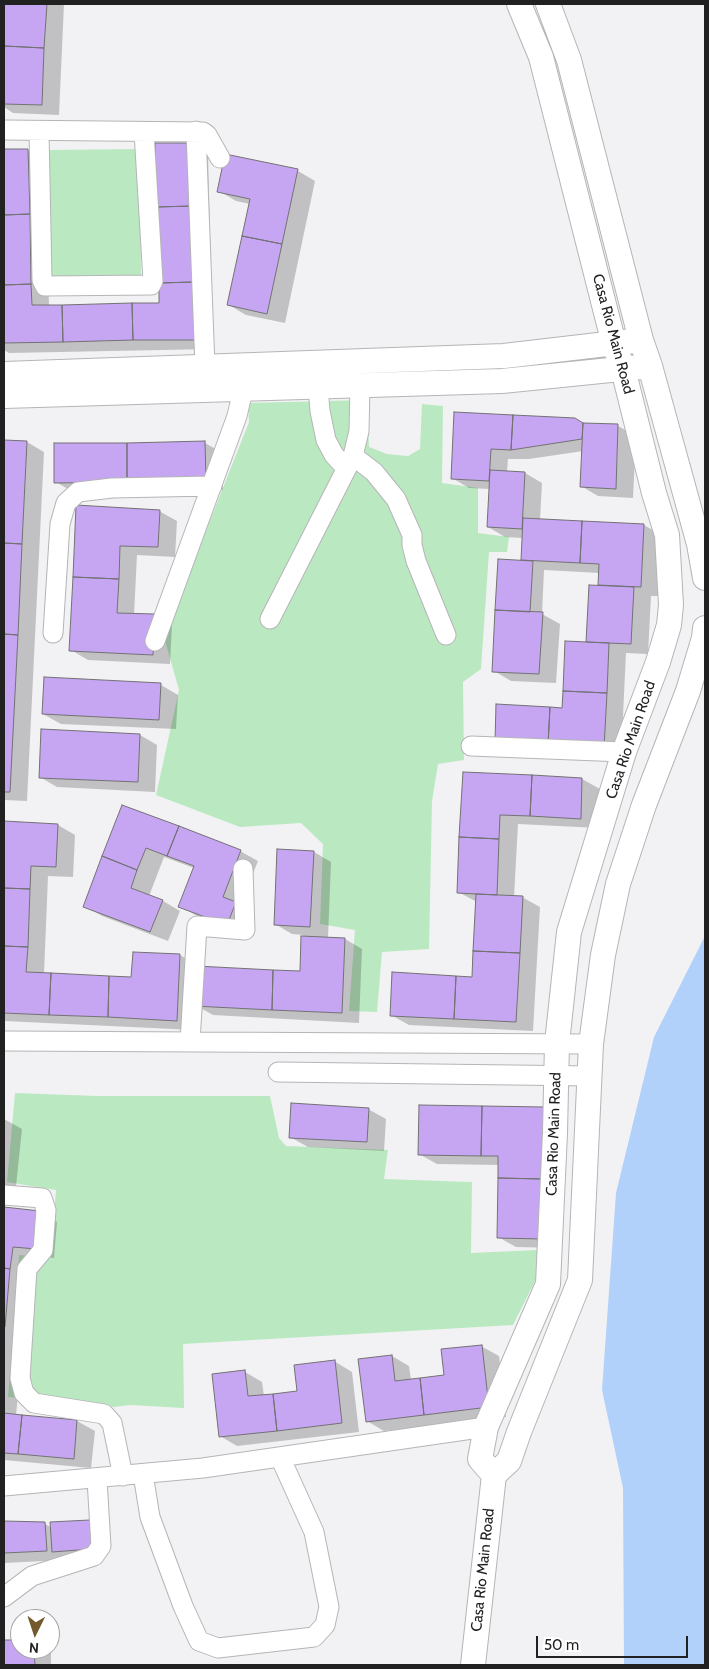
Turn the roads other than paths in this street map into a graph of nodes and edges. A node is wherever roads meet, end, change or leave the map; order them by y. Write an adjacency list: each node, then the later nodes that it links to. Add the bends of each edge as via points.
1 (518, 4): 9 (street, Casa Rio Main Road, via 541,57)
2 (548, 4): 8 (street, Casa Rio Main Road, via 569,60)
3 (4, 130): 4 (street)
4 (39, 131): 5 (street); 5 (street, via 42,280 45,286 151,285)
5 (144, 132): 6 (street)
6 (196, 132): 7 (street, via 207,135); 14 (street)
7 (220, 158)
8 (641, 340): 9 (street); 13 (street, Casa Rio Main Road)
9 (614, 344): 10 (street); 15 (street, Casa Rio Main Road)
10 (474, 358): 11 (street); 17 (street)
11 (274, 365): 12 (street); 20 (street)
12 (242, 366): 14 (street); 21 (street)
13 (650, 366): 15 (street); 25 (street, Casa Rio Main Road, via 699,544)
14 (205, 367): 16 (street)
15 (623, 369): 17 (street); 32 (street, Casa Rio Main Road, via 667,535 671,605 658,662)
16 (4, 374)
17 (475, 382): 18 (street)
18 (360, 386): 19 (street); 23 (street, via 359,431)
19 (318, 388): 20 (street); 23 (street, via 326,440 334,455)
20 (274, 389): 21 (street)
21 (243, 390): 22 (street); 24 (street)
22 (4, 396)
23 (350, 462): 26 (street); 29 (street, via 374,472 396,499 412,535 416,561)
24 (212, 486): 28 (street, via 112,488 78,492 66,503 60,524); 30 (street)
25 (705, 578)
26 (270, 619)
27 (705, 628): 37 (street, via 688,691 618,884 603,955)
28 (53, 633)
29 (446, 635)
30 (155, 641)
31 (471, 746): 32 (street)
32 (624, 752): 36 (street, Casa Rio Main Road, via 569,932)
33 (243, 869): 35 (street, via 245,930 197,926)
34 (4, 1041): 35 (street)
35 (190, 1042): 36 (street)
36 (556, 1043): 37 (street); 39 (street, Casa Rio Main Road)
37 (591, 1044): 40 (street)
38 (278, 1072): 39 (street)
39 (556, 1076): 40 (street); 42 (street, Casa Rio Main Road, via 548,1284)
40 (591, 1076): 45 (street, via 580,1280 509,1461)
41 (4, 1195): 46 (street, via 42,1198 46,1210 43,1250 27,1268 20,1378 24,1393 34,1403 104,1414 112,1423)
42 (486, 1427): 43 (street); 45 (street, Casa Rio Main Road, via 480,1459)
43 (280, 1457): 44 (street); 44 (street, via 314,1532 329,1606 325,1624 314,1637 218,1648 199,1641 182,1606 150,1517)
44 (143, 1474): 46 (street)
45 (494, 1475): 50 (street, Casa Rio Main Road)
46 (123, 1476): 47 (street)
47 (98, 1479): 48 (street); 49 (street, via 101,1546 94,1556 32,1576)
48 (4, 1486)
49 (4, 1597)
50 (473, 1665)

